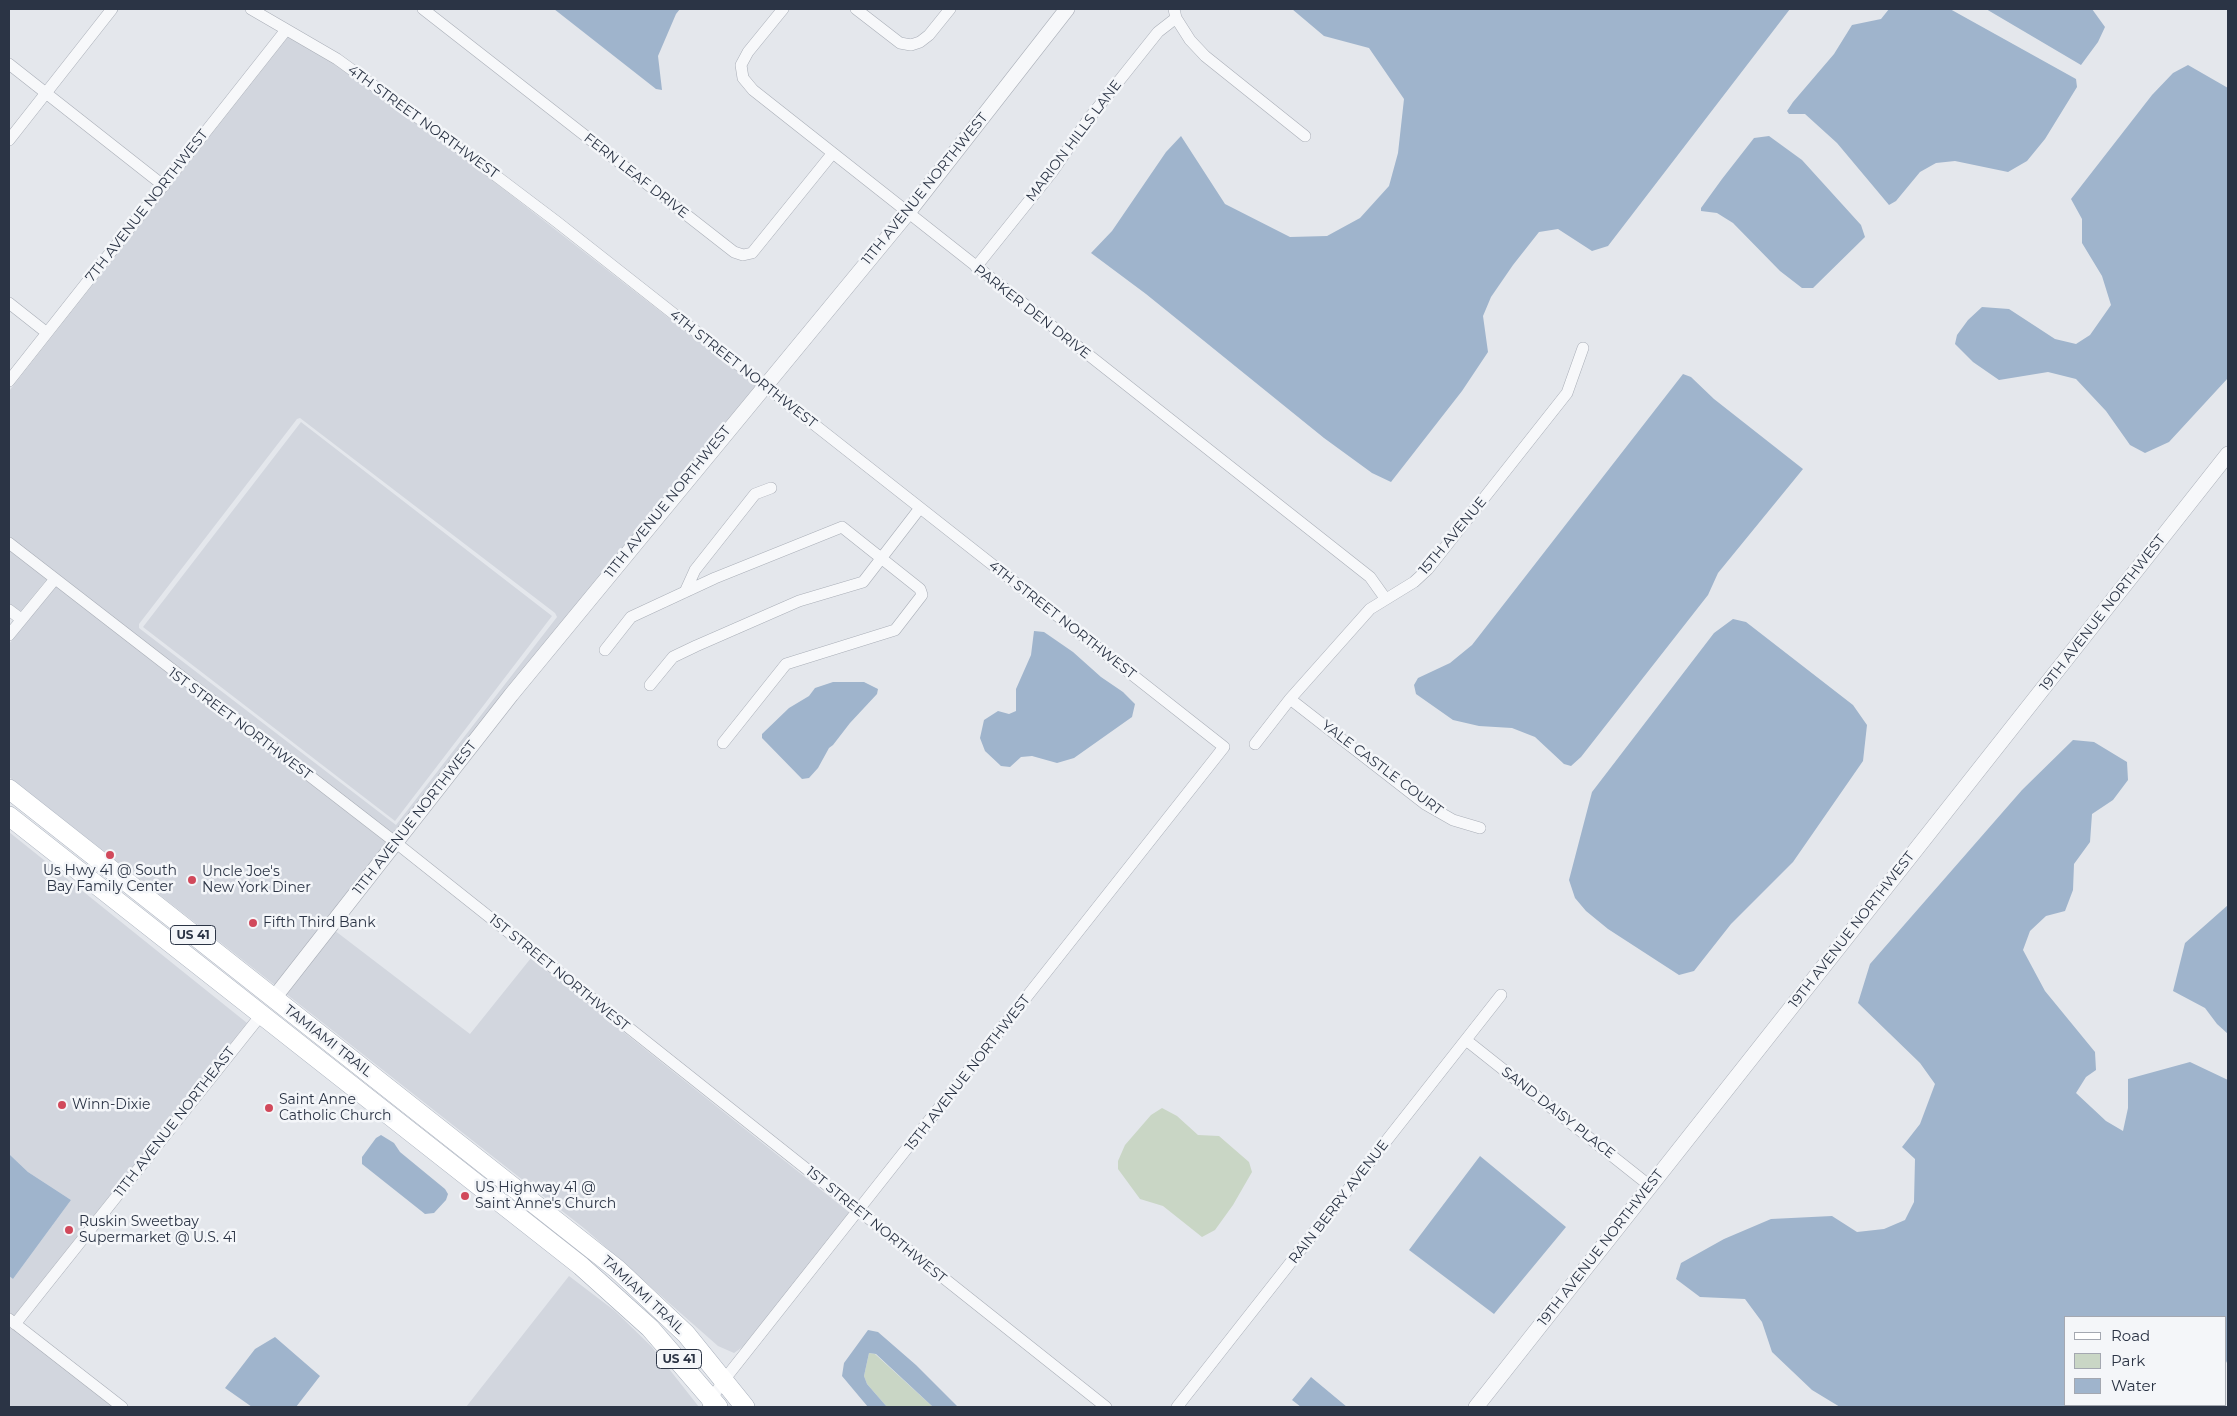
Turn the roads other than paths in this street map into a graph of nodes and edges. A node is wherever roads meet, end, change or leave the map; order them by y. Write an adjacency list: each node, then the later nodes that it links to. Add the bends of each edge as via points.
1 (112, 9): 11 (street)
2 (250, 9): 9 (street, 4TH STREET NORTHWEST)
3 (423, 9): 14 (street, FERN LEAF DRIVE, via 734,252 752,253)
4 (783, 9): 14 (street, PARKER DEN DRIVE, via 744,58 741,64 743,78 753,90)
5 (856, 9): 6 (street, via 900,43 911,45 929,35)
6 (950, 9)
7 (1067, 9): 16 (street, 11TH AVENUE NORTHWEST)
8 (1175, 13): 12 (street, via 1190,40 1205,56); 17 (street, MARION HILLS LANE, via 1087,121 1053,171)
9 (286, 30): 15 (street, 7TH AVENUE NORTHWEST); 22 (street, 4TH STREET NORTHWEST, via 337,59 446,138)
10 (9, 64): 11 (street)
11 (46, 93): 13 (street); 15 (street)
12 (1305, 136)
13 (9, 140)
14 (832, 154): 16 (street, PARKER DEN DRIVE)
15 (164, 186): 19 (street, 7TH AVENUE NORTHWEST)
16 (907, 214): 17 (street, PARKER DEN DRIVE); 22 (street, 11TH AVENUE NORTHWEST)
17 (976, 267): 30 (street, PARKER DEN DRIVE, via 1370,578)
18 (9, 303): 19 (street)
19 (47, 332): 21 (street, 7TH AVENUE NORTHWEST)
20 (1583, 348): 30 (street, 15TH AVENUE, via 1566,393 1459,531 1421,575)
21 (9, 381)
22 (763, 386): 25 (street, 4TH STREET NORTHWEST); 43 (street, 11TH AVENUE NORTHWEST)
23 (2228, 454): 52 (street, 19TH AVENUE NORTHWEST)
24 (771, 488): 29 (street, via 755,494 695,570)
25 (920, 508): 27 (street); 39 (street, 4TH STREET NORTHWEST)
26 (9, 543): 28 (street, 1ST STREET NORTHWEST)
27 (881, 558): 29 (street, via 842,527); 35 (street, via 863,582 784,606 673,657); 37 (street, via 920,588 922,595 895,630 786,664)
28 (55, 579): 32 (street); 43 (street, 1ST STREET NORTHWEST)
29 (685, 592): 34 (street, via 631,616)
30 (1385, 598): 36 (street, 15TH AVENUE, via 1356,623)
31 (9, 610): 32 (street)
32 (21, 619): 33 (street)
33 (9, 635)
34 (605, 650)
35 (650, 685)
36 (1290, 699): 38 (street, 15TH AVENUE); 42 (street, YALE CASTLE COURT, via 1425,804 1453,820)
37 (723, 743)
38 (1255, 744)
39 (1224, 747): 53 (street, 15TH AVENUE NORTHWEST)
40 (9, 789): 45 (main road, TAMIAMI TRAIL / US 41)
41 (9, 816): 46 (main road, TAMIAMI TRAIL / US 41)
42 (1480, 828)
43 (395, 842): 45 (street, 11TH AVENUE NORTHWEST); 53 (street, 1ST STREET NORTHWEST)
44 (1501, 996): 49 (street, RAIN BERRY AVENUE)
45 (274, 998): 46 (main road, via 263,1002 253,998); 48 (main road, TAMIAMI TRAIL / US 41)
46 (241, 999): 47 (main road, TAMIAMI TRAIL / US 41)
47 (261, 1015): 48 (main road, via 278,1014 300,1030); 51 (main road, TAMIAMI TRAIL / US 41); 56 (street, 11TH AVENUE NORTHEAST)
48 (316, 1031): 50 (main road, TAMIAMI TRAIL / US 41)
49 (1466, 1040): 52 (street, SAND DAISY PLACE); 62 (street, RAIN BERRY AVENUE)
50 (456, 1140): 51 (main road); 54 (main road, TAMIAMI TRAIL / US 41)
51 (442, 1157): 55 (main road, TAMIAMI TRAIL / US 41)
52 (1650, 1186): 63 (street, 19TH AVENUE NORTHWEST)
53 (859, 1211): 57 (street, 15TH AVENUE NORTHWEST); 61 (street, 1ST STREET NORTHWEST)
54 (558, 1221): 55 (main road); 57 (main road, TAMIAMI TRAIL / US 41, via 654,1303 686,1334)
55 (544, 1237): 58 (main road, TAMIAMI TRAIL / US 41, via 617,1296 650,1328)
56 (12, 1321): 59 (street)
57 (724, 1380): 58 (street, 15TH AVENUE NORTHWEST); 60 (main road, TAMIAMI TRAIL / US 41)
58 (712, 1404)
59 (122, 1407)
60 (745, 1407)
61 (1106, 1407)
62 (1178, 1407)
63 (1476, 1407)

